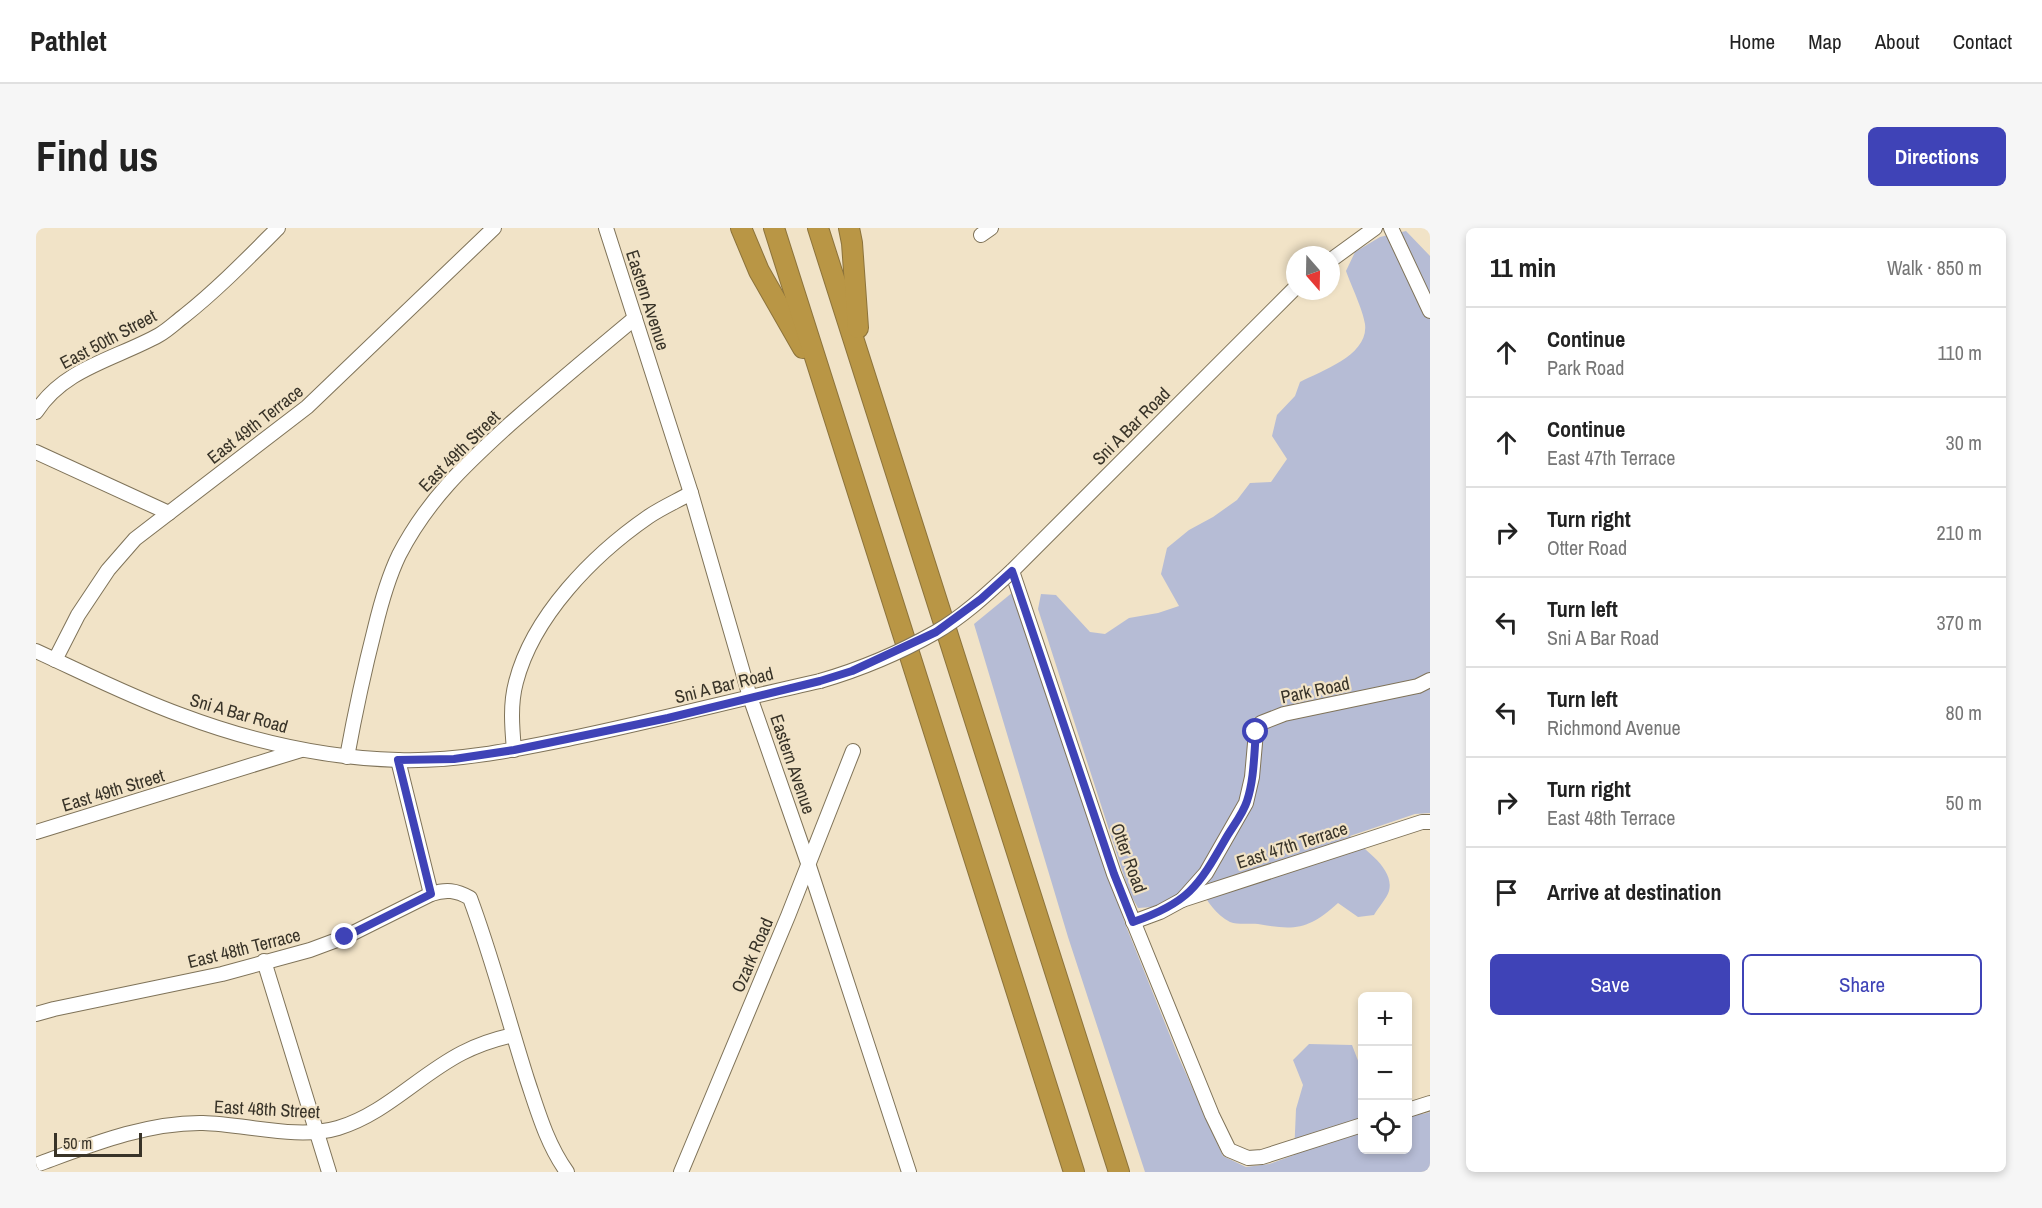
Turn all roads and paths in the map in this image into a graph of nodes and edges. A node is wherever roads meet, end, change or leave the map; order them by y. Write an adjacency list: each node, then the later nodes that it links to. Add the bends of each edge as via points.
1 (278, 228): 16 (street, East 50th Street, via 211,294 160,335 93,365 61,385)
2 (494, 228): 19 (street, East 49th Terrace, via 307,407)
3 (606, 228): 13 (street, Eastern Avenue)
4 (741, 228): 15 (highway, via 759,271)
5 (774, 228): 15 (highway)
6 (818, 228): 14 (highway)
7 (849, 228): 14 (highway)
8 (1375, 228): 10 (street)
9 (1391, 228): 12 (street)
10 (1340, 253)
11 (1286, 297): 20 (street, Sni A Bar Road)
12 (1430, 311)
13 (635, 318): 18 (street, Eastern Avenue); 28 (street, East 49th Street, via 466,465 419,520 398,556 383,595 361,679)
14 (861, 361): 49 (highway)
15 (824, 384): 48 (highway)
16 (36, 412)
17 (36, 452): 19 (street)
18 (691, 493): 24 (street, Eastern Avenue); 26 (street, via 649,516 613,543 580,574 548,615 526,653 515,683 511,715)
19 (169, 513): 22 (street, East 49th Terrace, via 135,539 108,570 78,615)
20 (1012, 571): 24 (street, Sni A Bar Road, bridge, via 936,632 852,671); 35 (street, Otter Road)
21 (36, 651): 22 (street, Sni A Bar Road)
22 (55, 660): 25 (street, Sni A Bar Road, via 182,716)
23 (1430, 680): 34 (street, Park Road, via 1418,686 1284,714 1261,723 1256,732 1246,803 1206,873)
24 (750, 697): 26 (street, Sni A Bar Road); 32 (street, Eastern Avenue)
25 (303, 750): 28 (street, Sni A Bar Road); 31 (street, East 49th Street)
26 (514, 750): 29 (street, Sni A Bar Road, via 454,759)
27 (854, 751): 32 (street, Ozark Road)
28 (347, 757): 29 (street, Sni A Bar Road)
29 (398, 760): 33 (street)
30 (1430, 822): 34 (street, East 47th Terrace)
31 (36, 832)
32 (808, 863): 46 (street, Ozark Road); 47 (street, Eastern Avenue)
33 (431, 894): 36 (street, East 48th Terrace, via 345,937); 38 (street, East 48th Terrace, via 445,890 470,898)
34 (1182, 900): 35 (street, East 47th Terrace)
35 (1133, 922): 41 (street, Otter Road, via 1229,1150 1248,1158 1262,1157)
36 (264, 961): 37 (street, East 48th Terrace, via 222,974); 42 (street)
37 (36, 1014)
38 (513, 1035): 42 (street, East 48th Street, via 490,1040 461,1054 364,1118); 45 (street, via 548,1143)
39 (1430, 1103): 40 (street)
40 (1412, 1108)
41 (1358, 1126)
42 (316, 1133): 43 (street, East 48th Street, via 201,1123 169,1126 136,1132); 44 (street)
43 (36, 1165)
44 (329, 1172)
45 (566, 1172)
46 (681, 1172)
47 (909, 1172)
48 (1074, 1172)
49 (1119, 1172)

